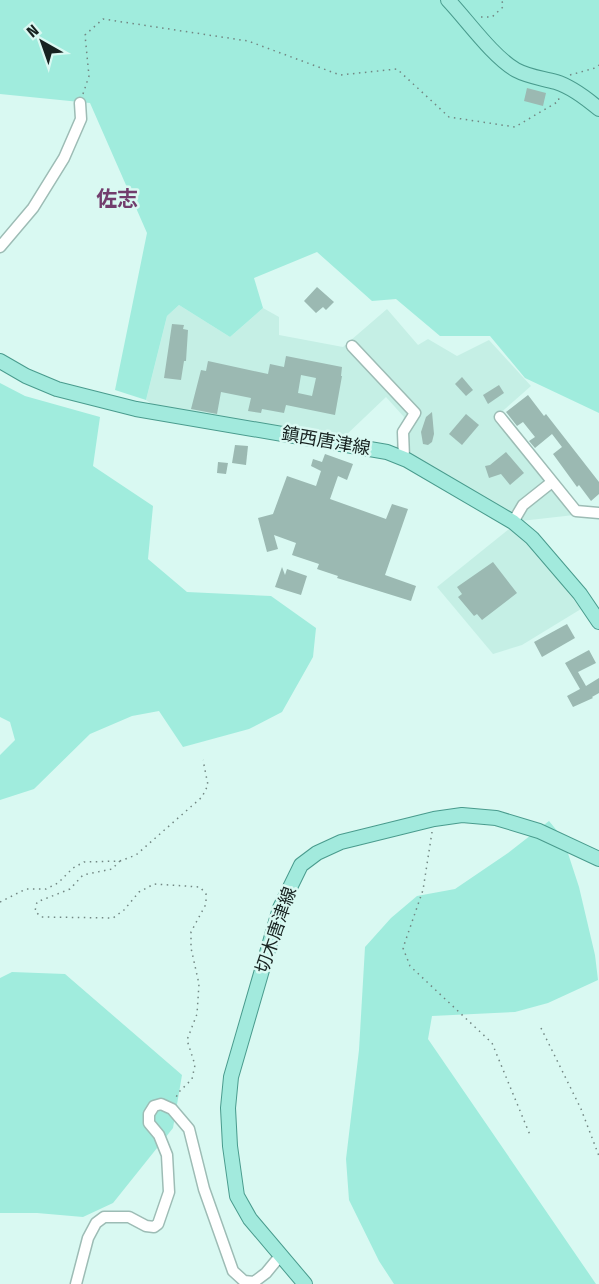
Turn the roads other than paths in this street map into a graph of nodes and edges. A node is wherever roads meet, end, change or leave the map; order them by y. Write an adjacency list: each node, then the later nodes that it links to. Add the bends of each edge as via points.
1 (448, 0): 3 (main road, via 514,69 576,91)
2 (80, 103): 4 (street, via 81,119 64,158 33,208)
3 (599, 109)
4 (0, 247)
5 (352, 346): 8 (street, via 415,413 403,432)
6 (0, 361): 8 (main road, 鎮西唐津線, via 57,389 136,409)
7 (500, 417): 9 (street)
8 (404, 458): 11 (main road, 鎮西唐津線)
9 (552, 482): 10 (street, via 576,511); 11 (street, via 523,505)
10 (599, 513)
11 (513, 522): 12 (main road, 鎮西唐津線, via 532,538)
12 (599, 622)
13 (599, 859): 14 (main road, 切木唐津線, via 539,831 496,818 462,815 341,842 301,865 280,908 231,1077 228,1108 237,1196)
14 (280, 1256): 15 (street, via 254,1282 244,1281 233,1271 204,1188 189,1129 161,1104 149,1114 149,1123 167,1155 169,1192 158,1224 146,1226 129,1217 104,1217 88,1238); 16 (main road, 切木唐津線)
15 (76, 1284)
16 (305, 1284)

